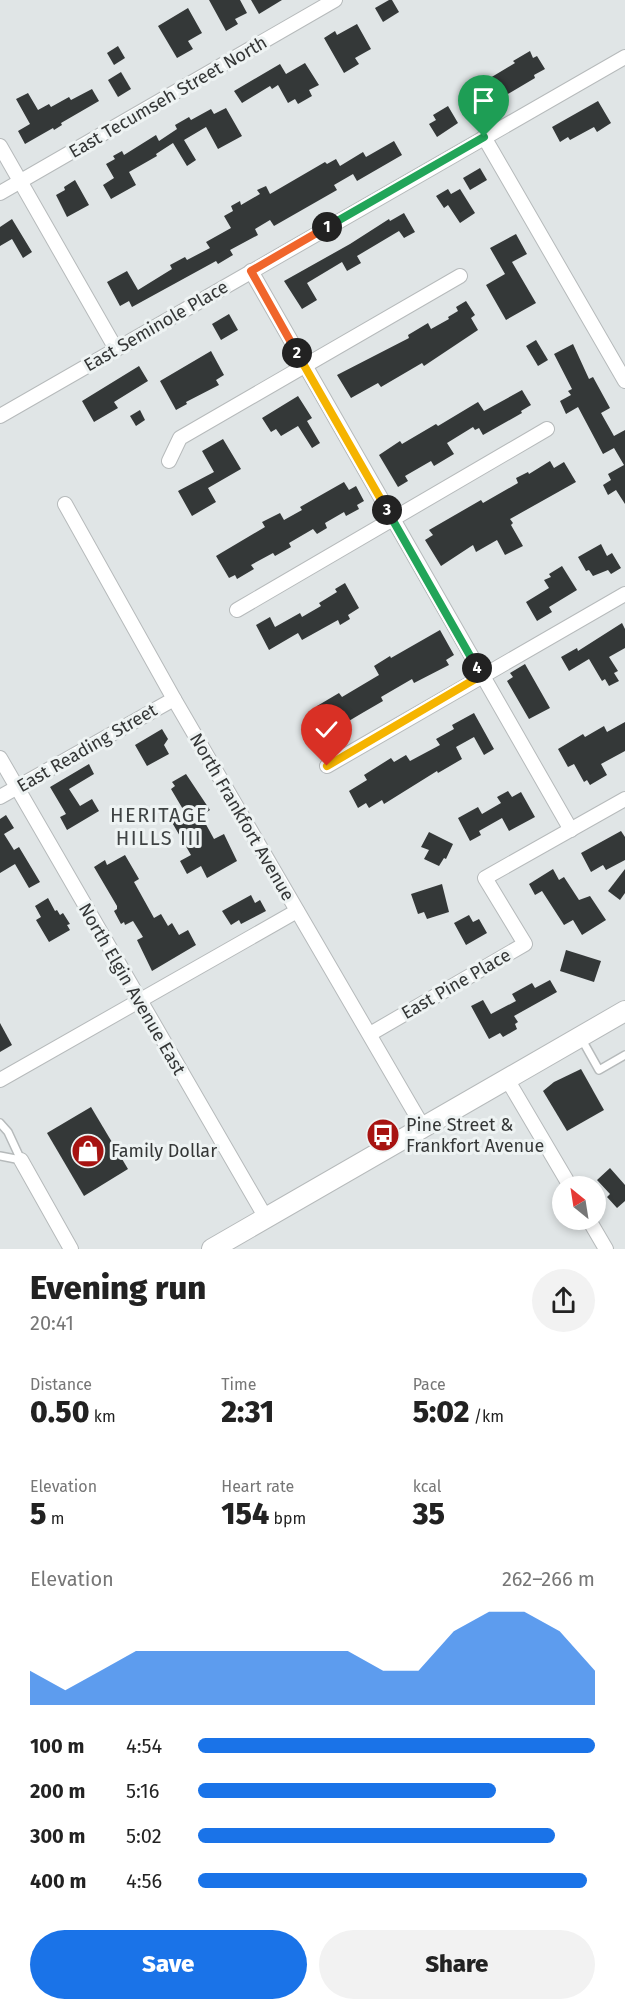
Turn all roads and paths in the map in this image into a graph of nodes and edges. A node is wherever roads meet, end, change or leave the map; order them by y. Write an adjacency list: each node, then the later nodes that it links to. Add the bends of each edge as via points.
1 (335, 0): 5 (street, East Tecumseh Street North)
2 (625, 57): 3 (street, East Seminole Place)
3 (484, 137): 7 (street, East Seminole Place); 11 (street)
4 (0, 146): 5 (street)
5 (20, 182): 6 (street, East Tecumseh Street North); 9 (street)
6 (0, 193)
7 (251, 271): 9 (street, East Seminole Place); 10 (street)
8 (460, 276): 10 (street)
9 (116, 349): 12 (street, East Seminole Place)
10 (304, 367): 14 (street, via 180,438); 16 (street)
11 (625, 381)
12 (0, 416)
13 (547, 429): 16 (street)
14 (169, 460)
15 (65, 504): 20 (street, North Frankfort Avenue)
16 (392, 519): 18 (street); 19 (street)
17 (625, 594): 19 (street)
18 (237, 610)
19 (482, 675): 22 (street); 26 (street)
20 (174, 699): 23 (street, East Reading Street); 27 (street, North Frankfort Avenue)
21 (0, 758): 23 (street, North Elgin Avenue East)
22 (327, 766)
23 (17, 788): 24 (street, East Reading Street); 28 (street, North Elgin Avenue East)
24 (0, 797)
25 (625, 799): 26 (street, East Pine Place)
26 (571, 830): 30 (street, East Pine Place, via 485,878 525,944)
27 (297, 911): 28 (street); 30 (street, North Frankfort Avenue)
28 (139, 1002): 34 (street); 40 (street, North Elgin Avenue East)
29 (625, 1011): 31 (main road)
30 (370, 1034): 36 (street, North Frankfort Avenue)
31 (580, 1037): 32 (lane, via 599,1070); 33 (main road)
32 (625, 1055)
33 (507, 1079): 36 (main road); 39 (street)
34 (0, 1080)
35 (0, 1123): 38 (lane)
36 (423, 1127): 40 (main road)
37 (0, 1156): 38 (lane)
38 (21, 1160): 42 (street)
39 (564, 1176)
40 (266, 1218): 43 (main road)
41 (595, 1230): 44 (street)
42 (66, 1247)
43 (212, 1249)
44 (606, 1249)

